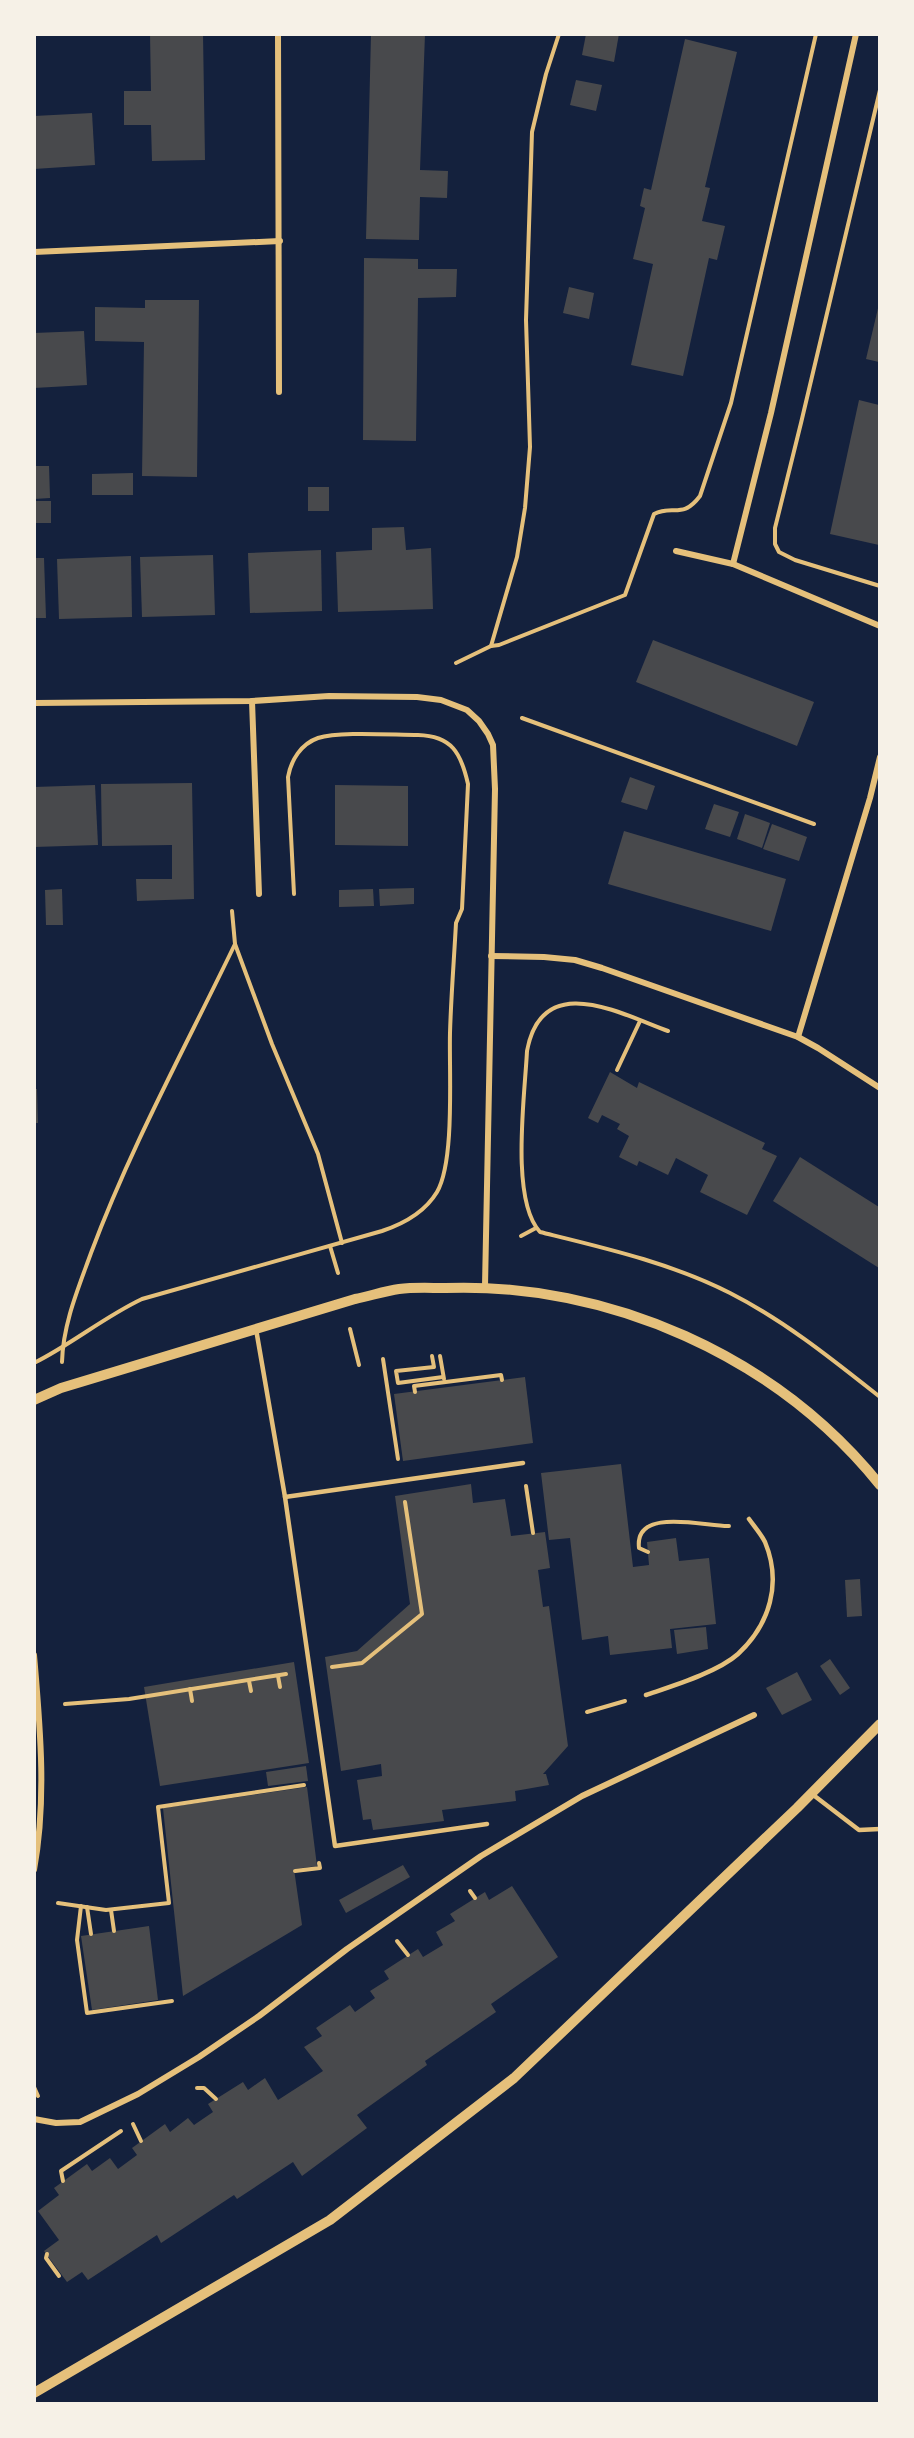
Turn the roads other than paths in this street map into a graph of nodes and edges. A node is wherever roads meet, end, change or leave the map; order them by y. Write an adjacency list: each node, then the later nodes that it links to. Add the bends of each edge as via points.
1 (278, 34): 3 (street)
2 (856, 34): 7 (street)
3 (280, 241): 4 (street); 5 (street)
4 (34, 252)
5 (279, 392)
6 (676, 551): 7 (street)
7 (733, 564): 8 (street)
8 (879, 626)
9 (252, 701): 10 (street); 12 (street); 13 (street, via 329,696 417,697 456,705 479,721 494,745)
10 (34, 703)
11 (879, 758): 14 (street)
12 (259, 894)
13 (491, 957): 14 (street, via 575,960); 16 (street)
14 (798, 1037): 15 (street)
15 (879, 1088)
16 (485, 1286): 17 (street, via 400,1289); 20 (street, via 556,1295 691,1337 747,1368 802,1406 866,1467)
17 (256, 1329): 18 (street, via 61,1388); 21 (lane)
18 (34, 1400)
19 (523, 1464): 21 (lane)
20 (879, 1485)
21 (285, 1497): 28 (lane, via 335,1846)
22 (749, 1519): 24 (lane, via 764,1539 772,1563 774,1590 756,1632 737,1655 696,1677)
23 (34, 1654): 30 (street, via 42,1747 39,1845)
24 (646, 1695)
25 (754, 1715): 31 (street, via 582,1796 481,1856 259,2016 138,2094 80,2122)
26 (879, 1724): 27 (street)
27 (812, 1794): 29 (lane, via 859,1830); 32 (street, via 514,2078 386,2178 330,2220)
28 (487, 1824)
29 (879, 1829)
30 (34, 1870)
31 (34, 2119)
32 (34, 2393)

